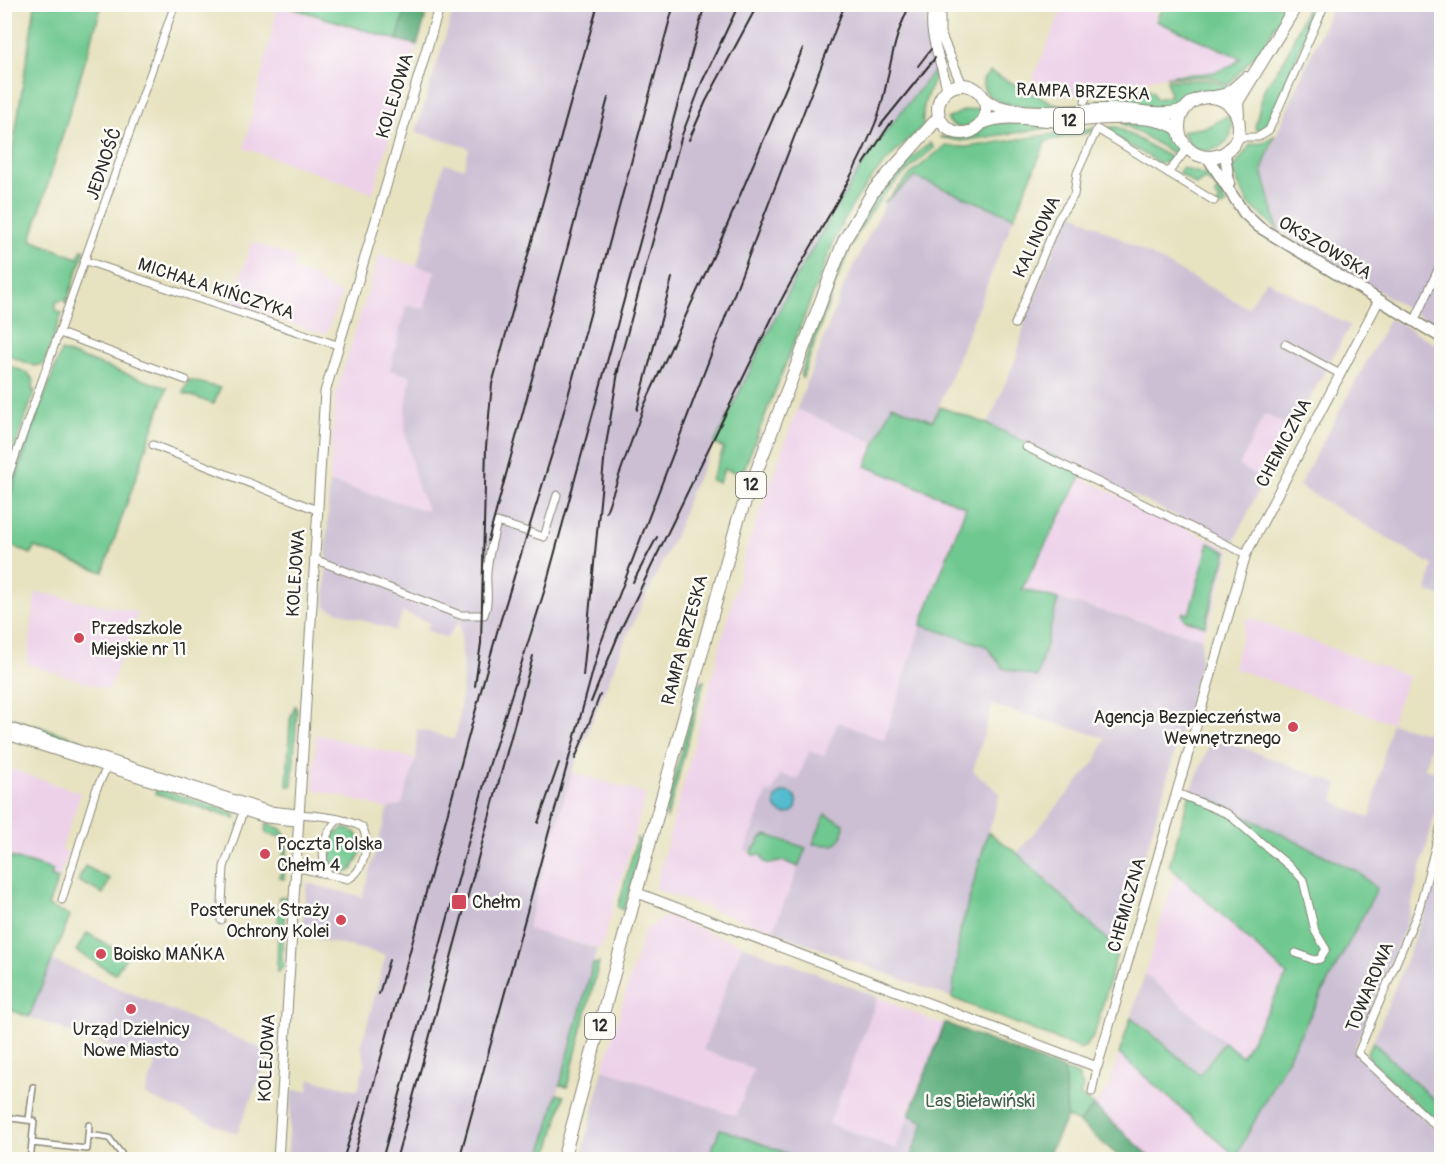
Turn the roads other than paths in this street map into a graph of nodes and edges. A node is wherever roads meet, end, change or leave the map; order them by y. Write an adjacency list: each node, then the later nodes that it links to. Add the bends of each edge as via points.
1 (175, 4): 25 (street, JEDNOŚĆ)
2 (440, 4): 33 (street, KOLEJOWA)
3 (934, 4): 9 (street, via 933,36)
4 (940, 4): 8 (street, via 940,33)
5 (1297, 4): 7 (highway, 12)
6 (1325, 4): 15 (street, via 1269,130 1252,136)
7 (1260, 64): 10 (highway, 12, via 1228,94); 15 (highway, 12, via 1238,102)
8 (962, 85): 9 (highway); 11 (highway, 12, via 976,90)
9 (947, 90): 13 (highway, 12, via 939,102)
10 (1214, 97): 12 (highway, 12, via 1197,99); 15 (highway, via 1225,101)
11 (984, 99): 12 (highway, RAMPA BRZESKA / 12, via 998,107 1044,111 1122,109 1170,114); 14 (highway)
12 (1184, 110): 16 (highway)
13 (939, 117): 17 (highway); 20 (highway, RAMPA BRZESKA / 12)
14 (982, 123): 16 (highway, RAMPA BRZESKA / 12, via 1000,118 1128,118 1157,121); 17 (highway, 12, via 967,132)
15 (1239, 128): 19 (highway, 12)
16 (1178, 129): 18 (highway)
17 (950, 130): 20 (highway, RAMPA BRZESKA / 12)
18 (1187, 149): 21 (highway); 22 (street)
19 (1225, 154): 21 (highway); 23 (main road, OKSZOWSKA)
20 (904, 156): 53 (highway, RAMPA BRZESKA / 12, via 868,198 841,248 738,520)
21 (1208, 158): 23 (main road, OKSZOWSKA)
22 (1168, 173): 24 (street); 29 (street, KALINOWA, via 1097,129 1077,173 1074,195 1058,219)
23 (1230, 190): 27 (main road, OKSZOWSKA, via 1244,213 1259,227)
24 (1215, 201)
25 (86, 261): 30 (street, JEDNOŚĆ); 33 (street, MICHAŁA KIŃCZYKA)
26 (1442, 261): 28 (street)
27 (1379, 300): 28 (main road, OKSZOWSKA); 34 (street, CHEMICZNA)
28 (1414, 322): 31 (main road, OKSZOWSKA)
29 (1015, 324)
30 (60, 333): 35 (street); 38 (street, JEDNOŚĆ)
31 (1442, 338)
32 (1285, 344): 34 (street)
33 (338, 345): 40 (street, KOLEJOWA, via 326,392)
34 (1340, 374): 41 (street, CHEMICZNA)
35 (186, 380)
36 (153, 445): 40 (street)
37 (1026, 447): 41 (street)
38 (4, 488)
39 (557, 495): 42 (street, via 544,537 498,522 488,558 489,597 484,615 460,615)
40 (317, 510): 42 (street, KOLEJOWA)
41 (1246, 554): 46 (street, CHEMICZNA)
42 (314, 559): 48 (street, KOLEJOWA)
43 (4, 726): 45 (street)
44 (4, 734): 45 (street)
45 (109, 764): 47 (street); 54 (street, via 96,790)
46 (1178, 793): 56 (street, via 1228,814 1303,880 1315,931 1326,949 1320,959 1314,960); 57 (street, CHEMICZNA)
47 (244, 807): 48 (street); 55 (street, via 224,867)
48 (297, 818): 49 (street); 51 (street, KOLEJOWA)
49 (339, 819): 52 (street, via 328,828 326,836 324,864); 52 (street, via 362,827 366,832 366,849 353,877)
50 (1442, 821): 63 (street, TOWAROWA, via 1419,909 1358,1053)
51 (295, 867): 52 (street); 68 (street, KOLEJOWA)
52 (329, 875)
53 (635, 892): 57 (street); 69 (highway, RAMPA BRZESKA / 12)
54 (62, 900)
55 (221, 920)
56 (1296, 953)
57 (1097, 1067): 59 (street)
58 (33, 1087): 61 (street)
59 (1092, 1092)
60 (4, 1117): 61 (street)
61 (29, 1120): 65 (street, via 34,1120)
62 (90, 1125): 64 (street)
63 (1442, 1132)
64 (88, 1136): 65 (street, via 87,1149); 67 (street, via 109,1138)
65 (32, 1143): 66 (street)
66 (31, 1152)
67 (126, 1160)
68 (278, 1160)
69 (563, 1160)

